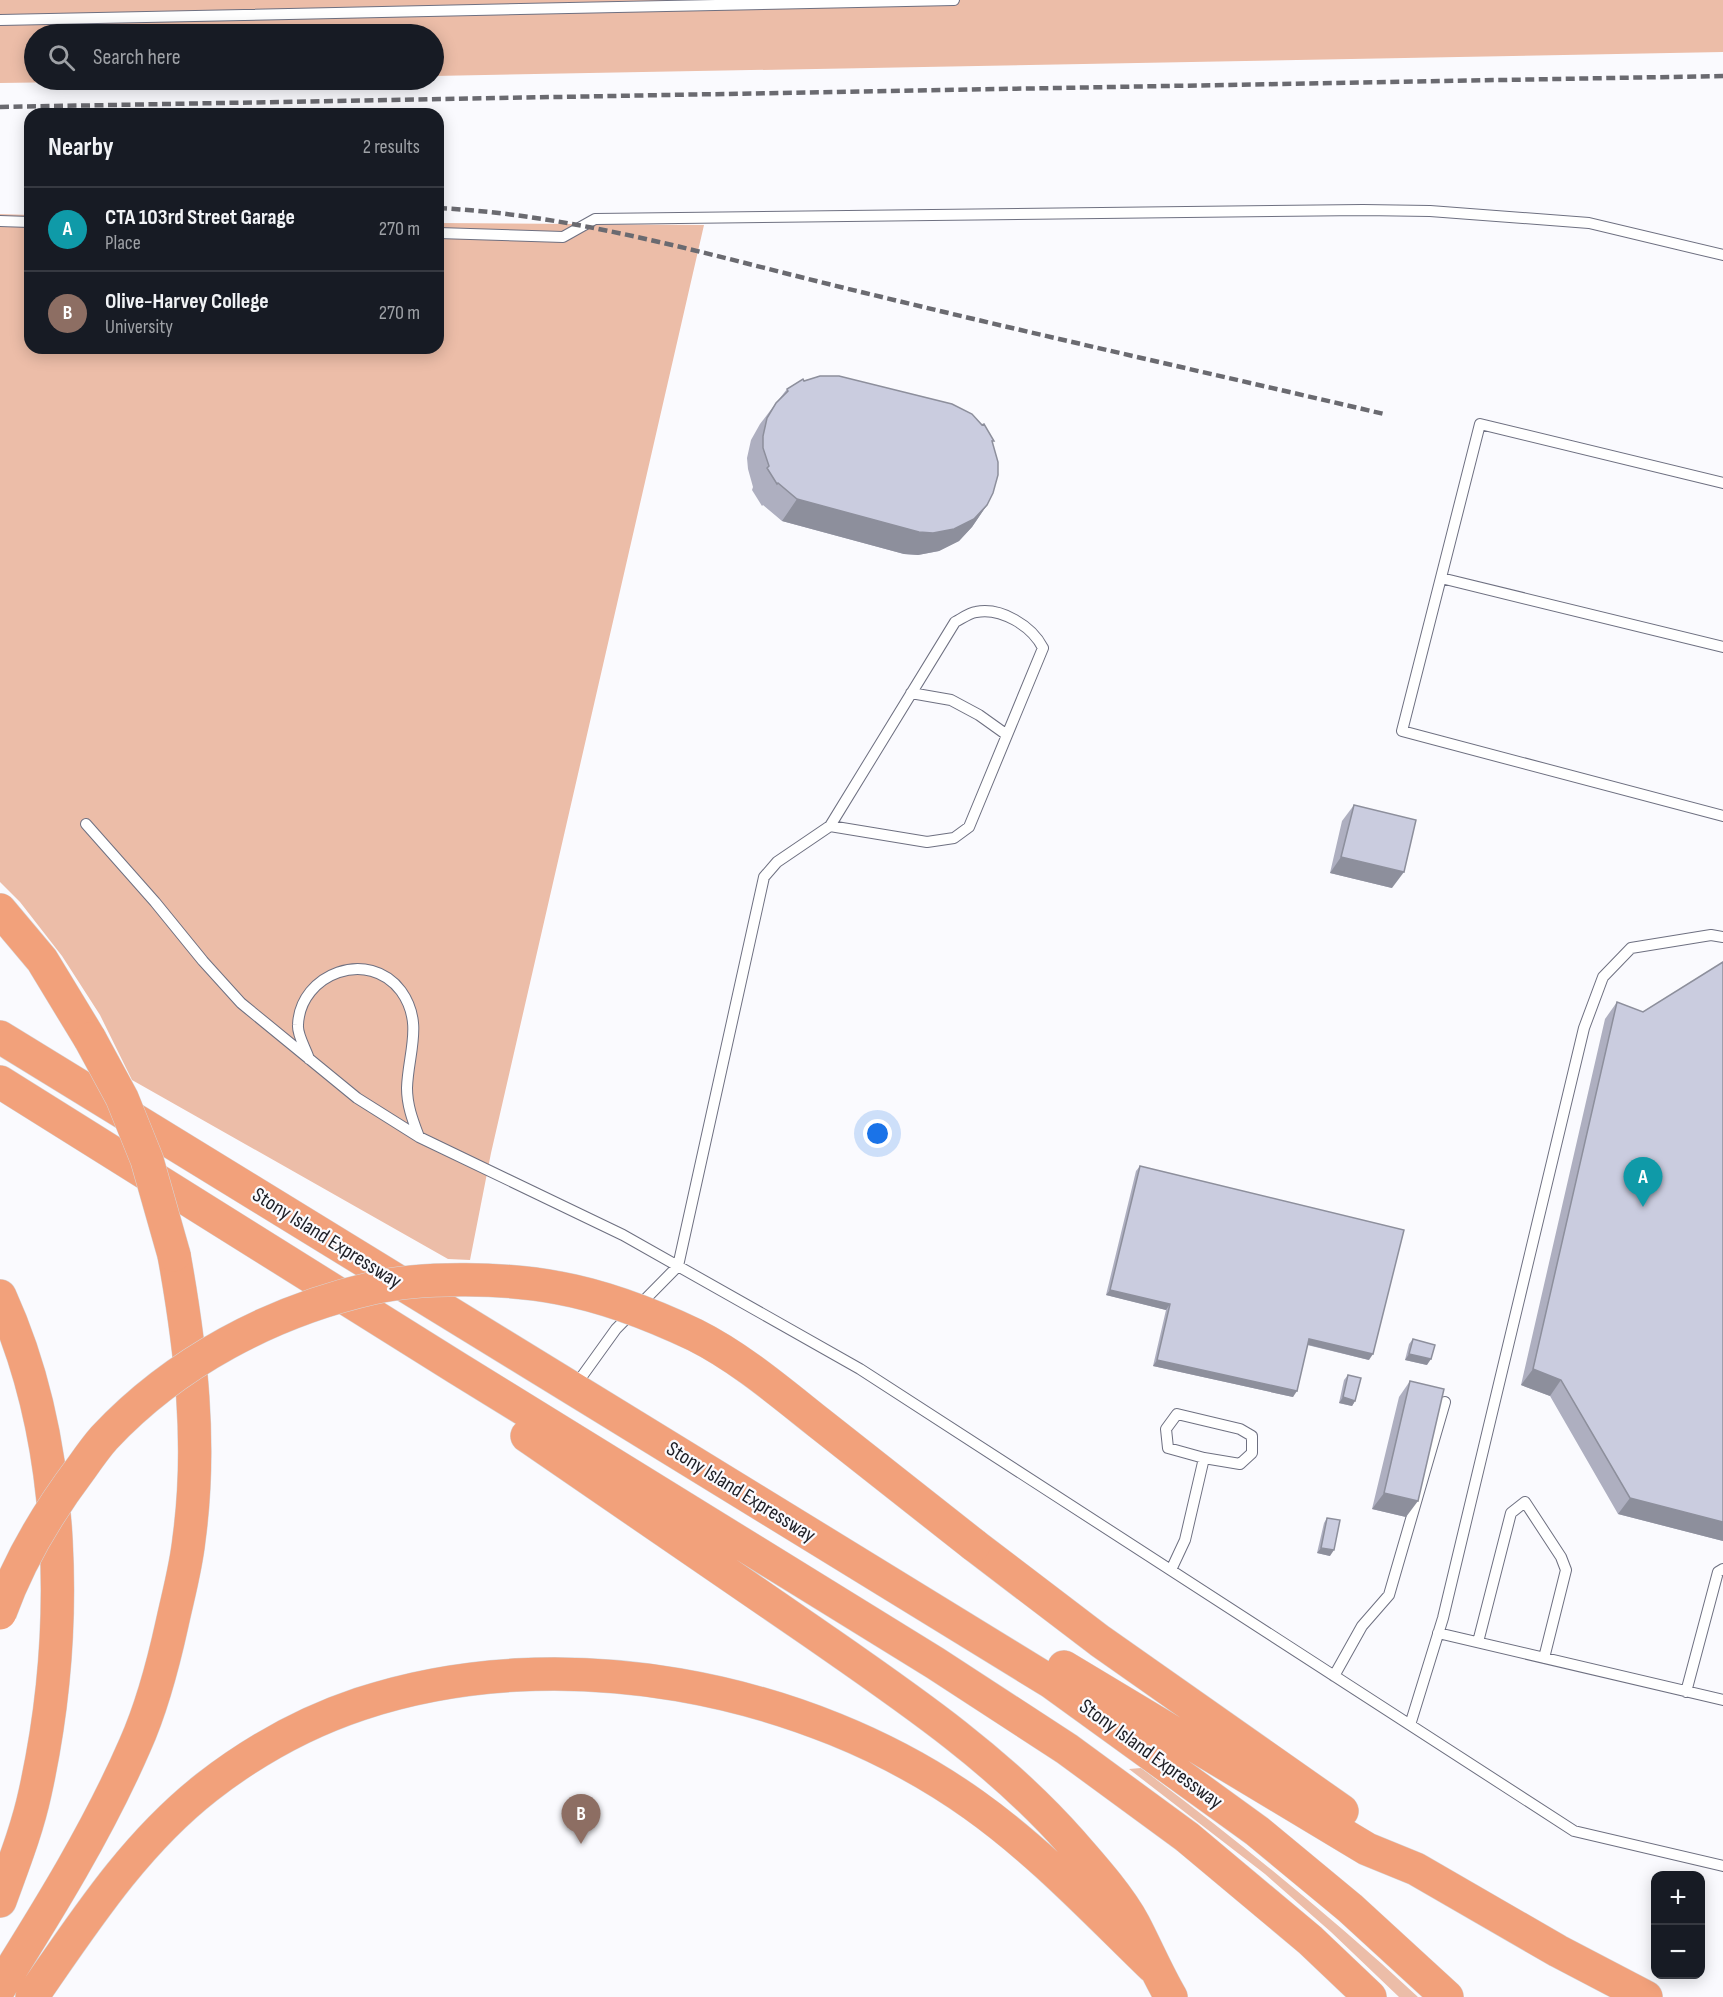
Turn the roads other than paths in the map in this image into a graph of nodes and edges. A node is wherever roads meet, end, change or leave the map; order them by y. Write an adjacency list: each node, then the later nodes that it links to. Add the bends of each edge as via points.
1 (954, 0): 2 (lane)
2 (0, 20)
3 (0, 221): 4 (lane)
4 (24, 222)
5 (444, 233): 6 (lane, via 563,237 595,219 1385,210 1589,223)
6 (1723, 255)
7 (1723, 483): 8 (lane, via 1480,424)
8 (1441, 578): 9 (lane); 12 (lane, via 1402,732)
9 (1723, 647)
10 (911, 693): 11 (lane, via 951,700); 11 (lane, via 955,622 975,612 997,612 1037,636 1043,648); 14 (lane)
11 (1007, 735): 14 (lane, via 969,827 954,838 927,842)
12 (1723, 816)
13 (86, 824): 18 (lane, via 241,1003)
14 (830, 826): 21 (lane, via 777,862 764,877)
15 (0, 909): 43 (highway, bridge, via 42,960 90,1039 122,1098 147,1160 174,1255 187,1331 193,1391 194,1482 189,1540 167,1646 136,1744 92,1834)
16 (1723, 937): 31 (lane, via 1711,935 1631,948 1603,977 1584,1028)
17 (0, 1037): 24 (highway, Stony Island Expressway)
18 (310, 1060): 20 (lane, via 357,1098); 20 (lane, via 297,1027 301,1005 312,989 332,973 355,968 381,973 400,990 411,1009 415,1034 407,1089 409,1110)
19 (0, 1082): 23 (highway, Stony Island Expressway)
20 (419, 1137): 21 (lane, via 623,1235)
21 (678, 1266): 24 (lane, via 615,1329); 29 (lane, via 860,1369)
22 (0, 1296): 40 (highway, via 27,1367 42,1432 57,1550 58,1615 47,1737 20,1845)
23 (457, 1368): 42 (highway, via 511,1425 917,1705 994,1767 1041,1809 1104,1882 1133,1923); 46 (highway, Stony Island Expressway, via 935,1663 1067,1749 1187,1837 1310,1940)
24 (573, 1388): 27 (highway, Stony Island Expressway)
25 (1445, 1402): 34 (lane, via 1389,1595 1362,1626)
26 (1204, 1458): 26 (lane, via 1168,1448 1166,1429 1177,1414 1240,1429 1252,1436 1252,1453 1240,1464); 29 (lane, via 1185,1540)
27 (798, 1527): 39 (highway, via 885,1559 1366,1849); 47 (highway, Stony Island Expressway, via 1051,1682 1162,1761 1257,1831 1350,1908)
28 (1723, 1569): 35 (lane, via 1718,1572)
29 (1171, 1570): 34 (lane)
30 (0, 1613): 39 (highway, bridge, via 36,1534 103,1439 150,1395 202,1358 253,1329 375,1287 431,1281 559,1287 616,1303 696,1336 736,1360 1100,1641 1372,1833)
31 (1438, 1633): 32 (lane); 37 (lane)
32 (1478, 1642): 33 (lane); 33 (lane, via 1512,1513 1525,1502 1562,1557 1566,1570)
33 (1544, 1658): 35 (lane)
34 (1334, 1676): 37 (lane)
35 (1686, 1692): 36 (lane)
36 (1723, 1700)
37 (1410, 1725): 38 (lane, via 1574,1831)
38 (1723, 1866)
39 (1416, 1869): 41 (highway)
40 (0, 1901)
41 (1558, 1951): 48 (highway); 49 (highway)
42 (1154, 1967): 44 (highway, via 1020,1839 931,1777 840,1730 792,1712 684,1685 576,1675 514,1675 413,1689 359,1704 262,1749 209,1785 168,1820 125,1868); 45 (highway)
43 (0, 1987)
44 (32, 1997)
45 (1171, 1997)
46 (1370, 1997)
47 (1447, 1997)
48 (1630, 1997)
49 (1646, 1997)

